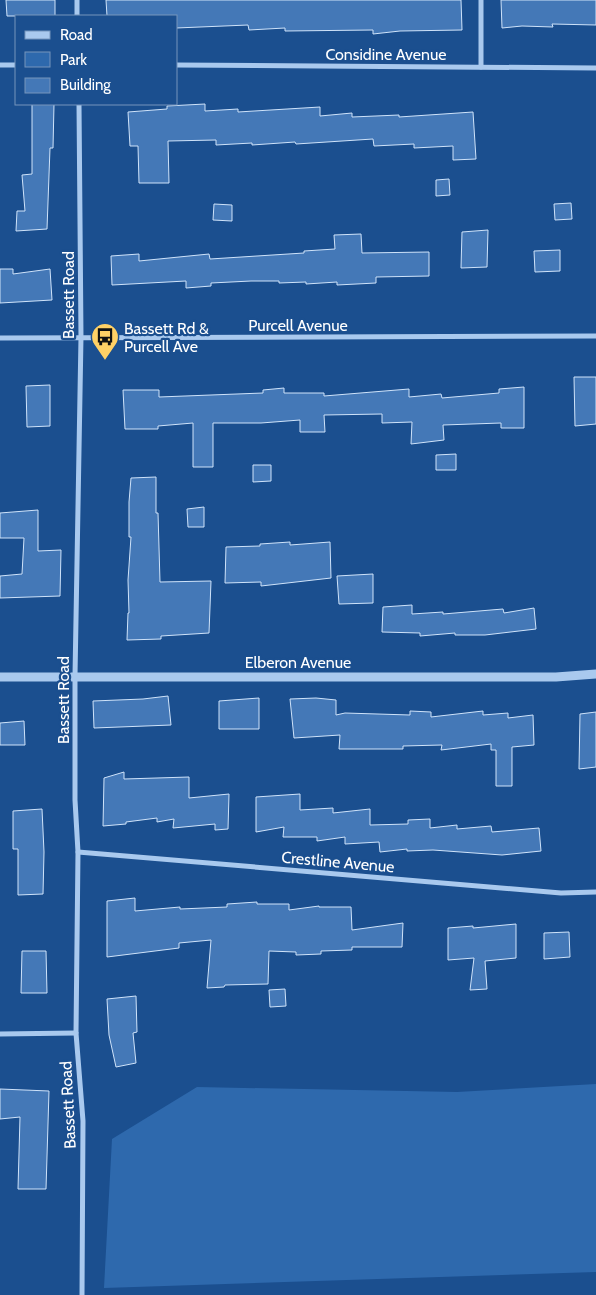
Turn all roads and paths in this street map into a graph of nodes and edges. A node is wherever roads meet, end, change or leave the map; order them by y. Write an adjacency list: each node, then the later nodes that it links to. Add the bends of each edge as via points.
1 (77, 0): 3 (street)
2 (481, 0): 7 (street)
3 (77, 15)
4 (15, 65): 6 (street)
5 (178, 65): 7 (street, Considine Avenue)
6 (0, 66)
7 (481, 67): 8 (street, Considine Avenue)
8 (596, 68)
9 (79, 105): 11 (street, Bassett Road)
10 (596, 336): 11 (street, Purcell Avenue)
11 (81, 337): 12 (street, Purcell Avenue); 14 (street, Bassett Road)
12 (0, 338)
13 (596, 674): 14 (street, Elberon Avenue, via 556,677)
14 (75, 676): 15 (street, Elberon Avenue); 16 (street, Bassett Road)
15 (0, 677)
16 (78, 852): 17 (street, Crestline Avenue, via 551,892); 18 (street, Bassett Road)
17 (596, 892)
18 (76, 1033): 19 (street); 20 (street, Bassett Road, via 83,1121)
19 (0, 1034)
20 (82, 1295)

